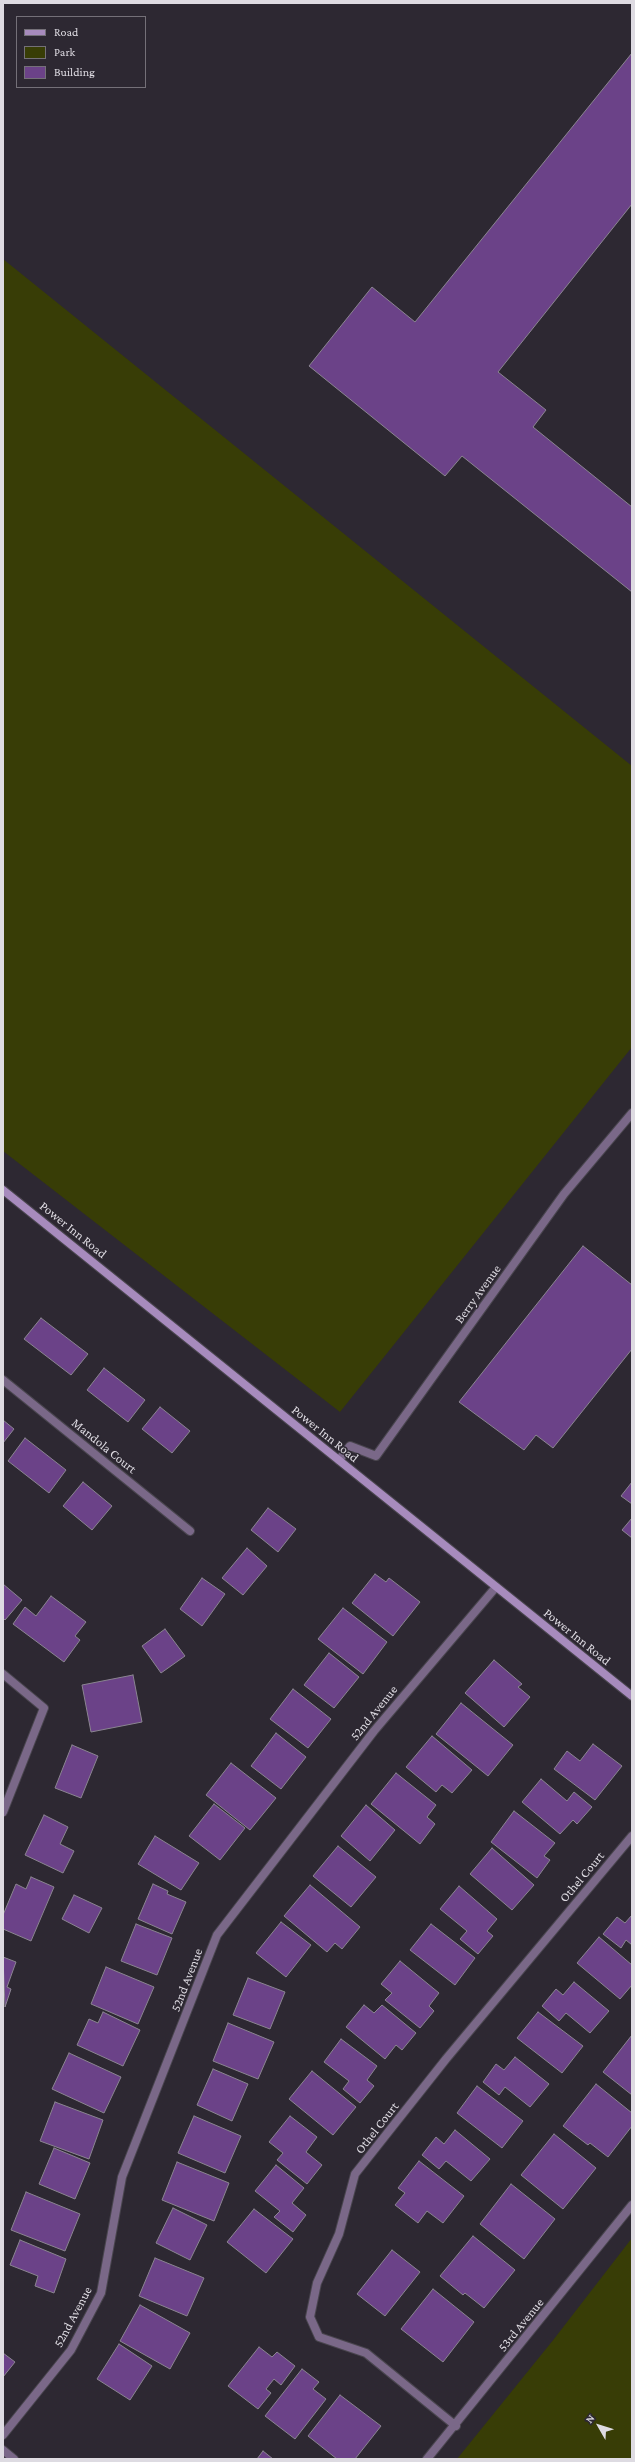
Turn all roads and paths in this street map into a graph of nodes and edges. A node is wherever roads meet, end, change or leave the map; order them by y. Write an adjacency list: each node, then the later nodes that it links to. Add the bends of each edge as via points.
1 (632, 1113): 4 (street, Berry Avenue, via 564,1194 376,1456 350,1446)
2 (3, 1190): 4 (main road, Power Inn Road)
3 (3, 1380): 5 (street, Mandola Court)
4 (339, 1460): 6 (main road, Power Inn Road)
5 (190, 1531)
6 (496, 1587): 8 (main road, Power Inn Road); 13 (street, 52nd Avenue, via 374,1731 217,1935 122,2177 101,2293 71,2350)
7 (3, 1674): 9 (street, via 44,1708)
8 (632, 1696)
9 (3, 1812)
10 (632, 1836): 12 (street, Othel Court, via 446,2059 355,2174 339,2234 317,2283 310,2317 319,2337 366,2353)
11 (632, 2205): 12 (street, 53rd Avenue)
12 (456, 2426): 16 (street, 53rd Avenue)
13 (3, 2435)
14 (3, 2450): 15 (street)
15 (14, 2459)
16 (427, 2459)

